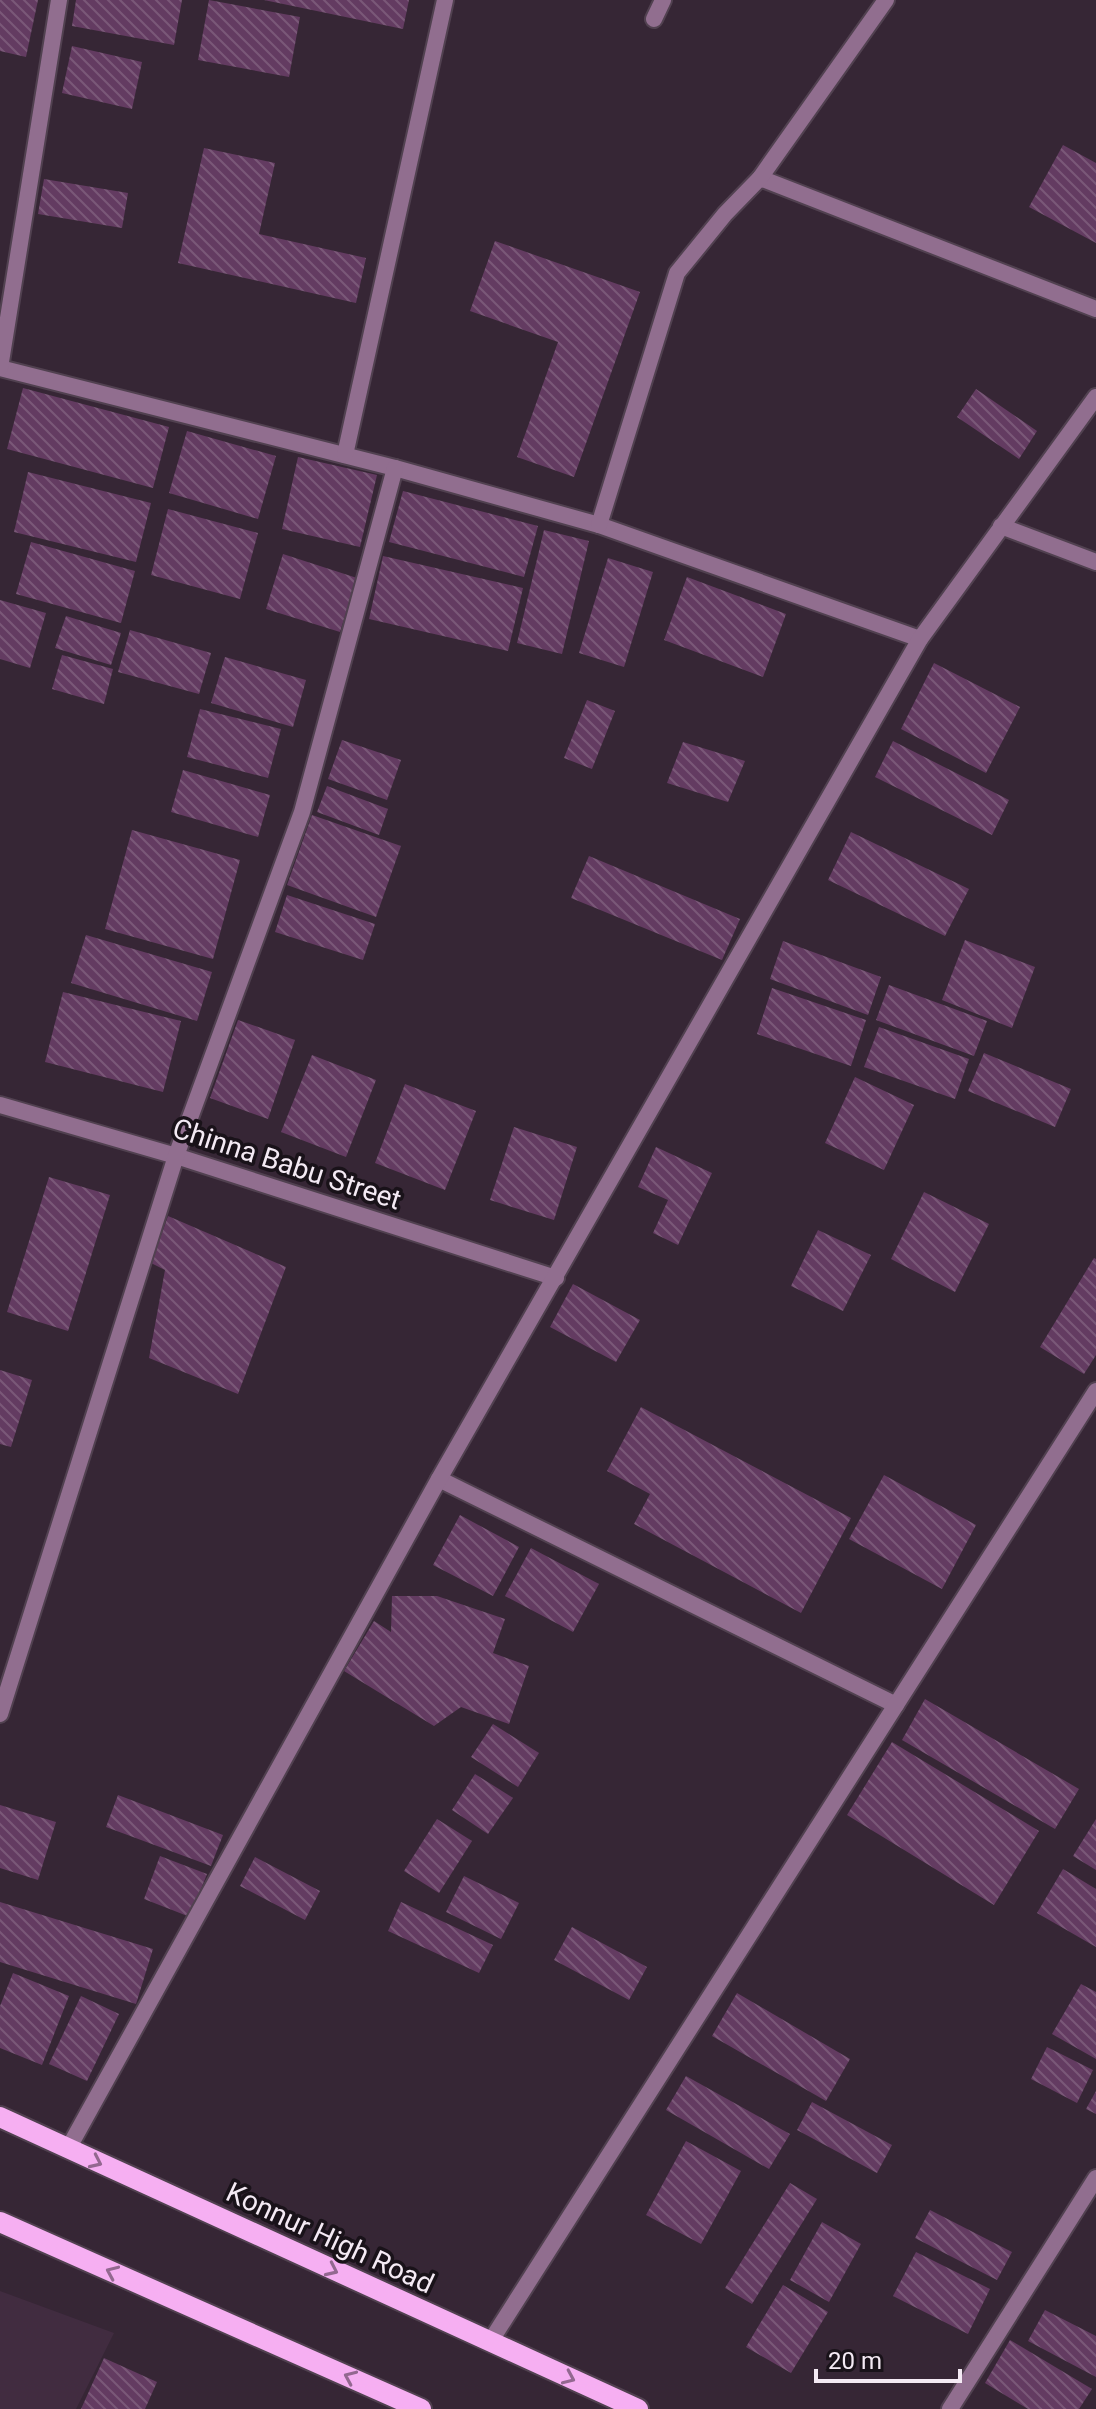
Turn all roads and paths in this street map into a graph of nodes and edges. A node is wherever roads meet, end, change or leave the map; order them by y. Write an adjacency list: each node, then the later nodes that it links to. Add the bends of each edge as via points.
1 (59, 0): 8 (street)
2 (445, 0): 10 (street)
3 (663, 0): 5 (street)
4 (886, 0): 6 (street)
5 (654, 19)
6 (760, 178): 7 (street); 12 (street, via 677,273)
7 (1096, 309)
8 (0, 368): 10 (street)
9 (1096, 397): 13 (street)
10 (345, 455): 11 (street)
11 (395, 468): 12 (street); 17 (street, via 302,812)
12 (599, 525): 15 (street)
13 (1001, 526): 14 (street); 15 (street)
14 (1096, 562)
15 (920, 639): 18 (street)
16 (0, 1105): 17 (street, Chinna Babu Street)
17 (176, 1156): 18 (street, Chinna Babu Street); 22 (street)
18 (556, 1278): 20 (street)
19 (1096, 1391): 21 (street)
20 (439, 1479): 21 (street); 24 (street)
21 (896, 1705): 27 (street)
22 (0, 1714)
23 (0, 2117): 24 (main road, Konnur High Road)
24 (68, 2149): 27 (main road, Konnur High Road, one-way to 27)
25 (1096, 2178): 30 (street)
26 (0, 2222): 28 (main road, one-way to 26)
27 (490, 2342): 29 (main road, Konnur High Road, one-way to 29)
28 (421, 2409)
29 (638, 2409)
30 (950, 2409)

